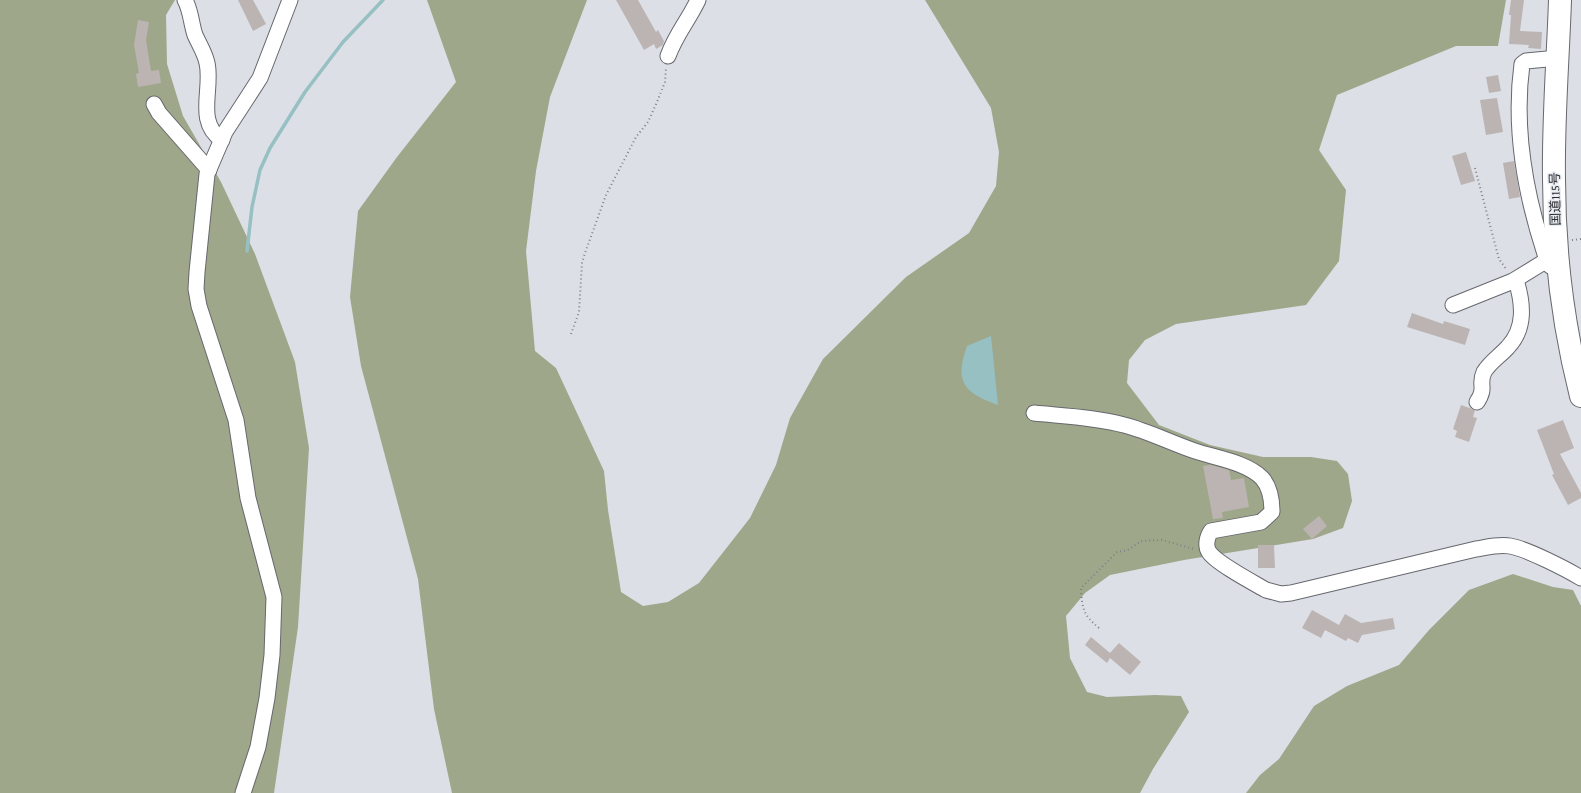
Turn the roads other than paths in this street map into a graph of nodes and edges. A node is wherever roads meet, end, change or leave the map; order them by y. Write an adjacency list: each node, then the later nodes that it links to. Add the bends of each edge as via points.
1 (185, 0): 8 (street, via 195,36 207,64 207,120 215,135)
2 (290, 0): 8 (street, via 260,78)
3 (698, 0): 5 (street, via 678,31)
4 (1560, 0): 6 (highway, 国道115号)
5 (668, 56)
6 (1558, 58): 10 (highway, 国道115号); 10 (street, via 1526,61 1522,64 1519,87 1520,130 1532,208)
7 (154, 104): 9 (street)
8 (222, 140): 9 (street)
9 (209, 170): 17 (street, via 203,204 196,290 236,420 248,498 274,597 272,655 266,698 258,747)
10 (1553, 265): 11 (street); 13 (highway, 国道115号)
11 (1516, 280): 12 (street); 14 (street, via 1521,304 1521,322 1513,340 1484,372 1481,378 1483,391)
12 (1453, 305)
13 (1581, 396)
14 (1477, 402)
15 (1034, 412): 16 (street, via 1124,424 1197,451 1224,458 1257,474 1268,488 1272,512 1261,522 1211,532 1207,544 1209,552 1266,590 1281,594 1313,589 1476,549 1499,546 1511,546)
16 (1581, 578)
17 (243, 793)

